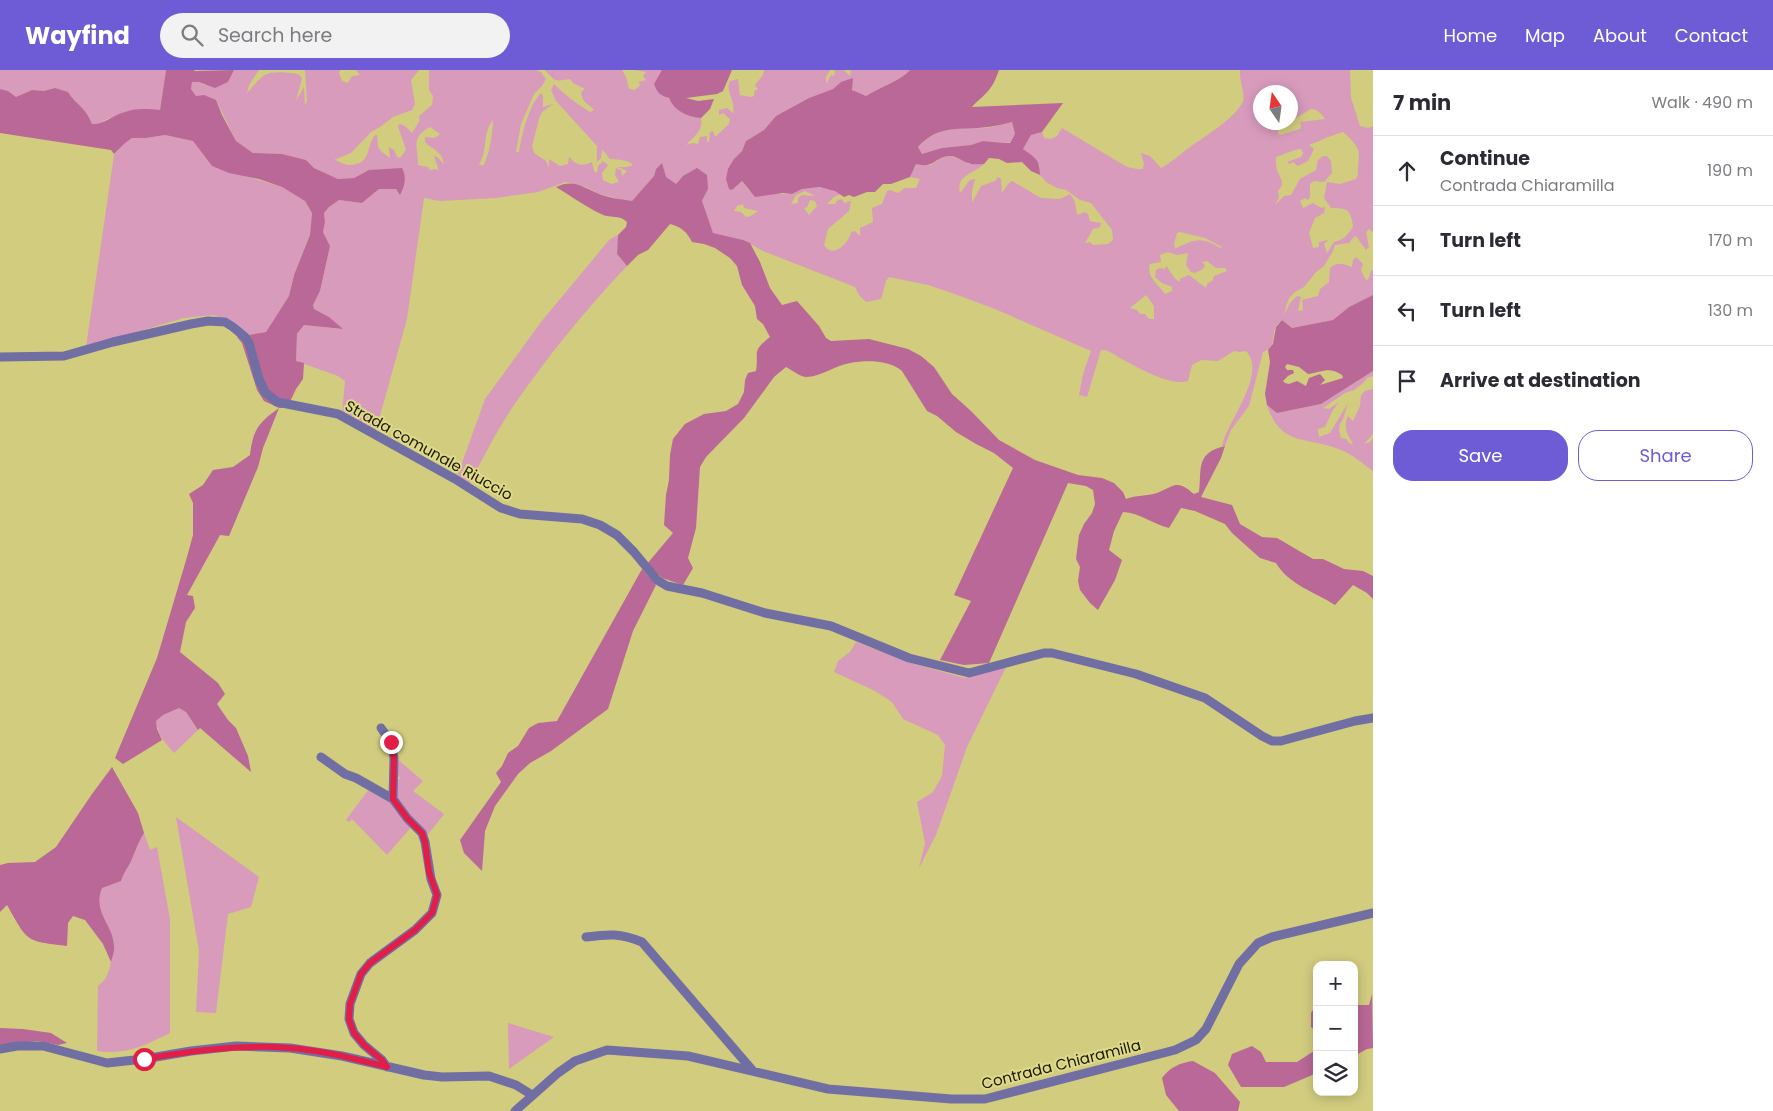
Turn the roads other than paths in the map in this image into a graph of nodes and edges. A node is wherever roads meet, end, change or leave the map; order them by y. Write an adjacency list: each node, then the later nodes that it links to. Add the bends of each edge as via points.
1 (0, 357): 2 (street, Strada comunale Riuccio, via 64,356 191,324 225,322 234,326 249,343 265,392 277,402 338,414 501,508 520,514 582,519 600,525 617,535 657,580 668,586 765,613 831,626 909,658 969,673 1052,653 1136,674 1205,698 1272,741)
2 (1373, 718)
3 (381, 728): 5 (street, via 391,742 394,758)
4 (322, 757): 5 (street, via 345,774)
5 (393, 799): 9 (street, via 422,833 437,895 432,913 361,974 350,1004 349,1019 354,1033)
6 (1373, 913): 10 (street, Contrada Chiaramilla, via 1272,936 1258,943 1239,964 1206,1029 1196,1040 1175,1050 1022,1090 985,1099 951,1099 828,1089)
7 (586, 937): 10 (street, via 625,935 642,942)
8 (0, 1049): 9 (street, via 43,1046 107,1063 236,1046 290,1048)
9 (387, 1067): 11 (street, via 442,1077 489,1076 516,1085)
10 (753, 1071): 11 (street, Contrada Chiaramilla, via 688,1056 607,1050 575,1061)
11 (532, 1095): 12 (street, Contrada Chiaramilla)
12 (515, 1111)

